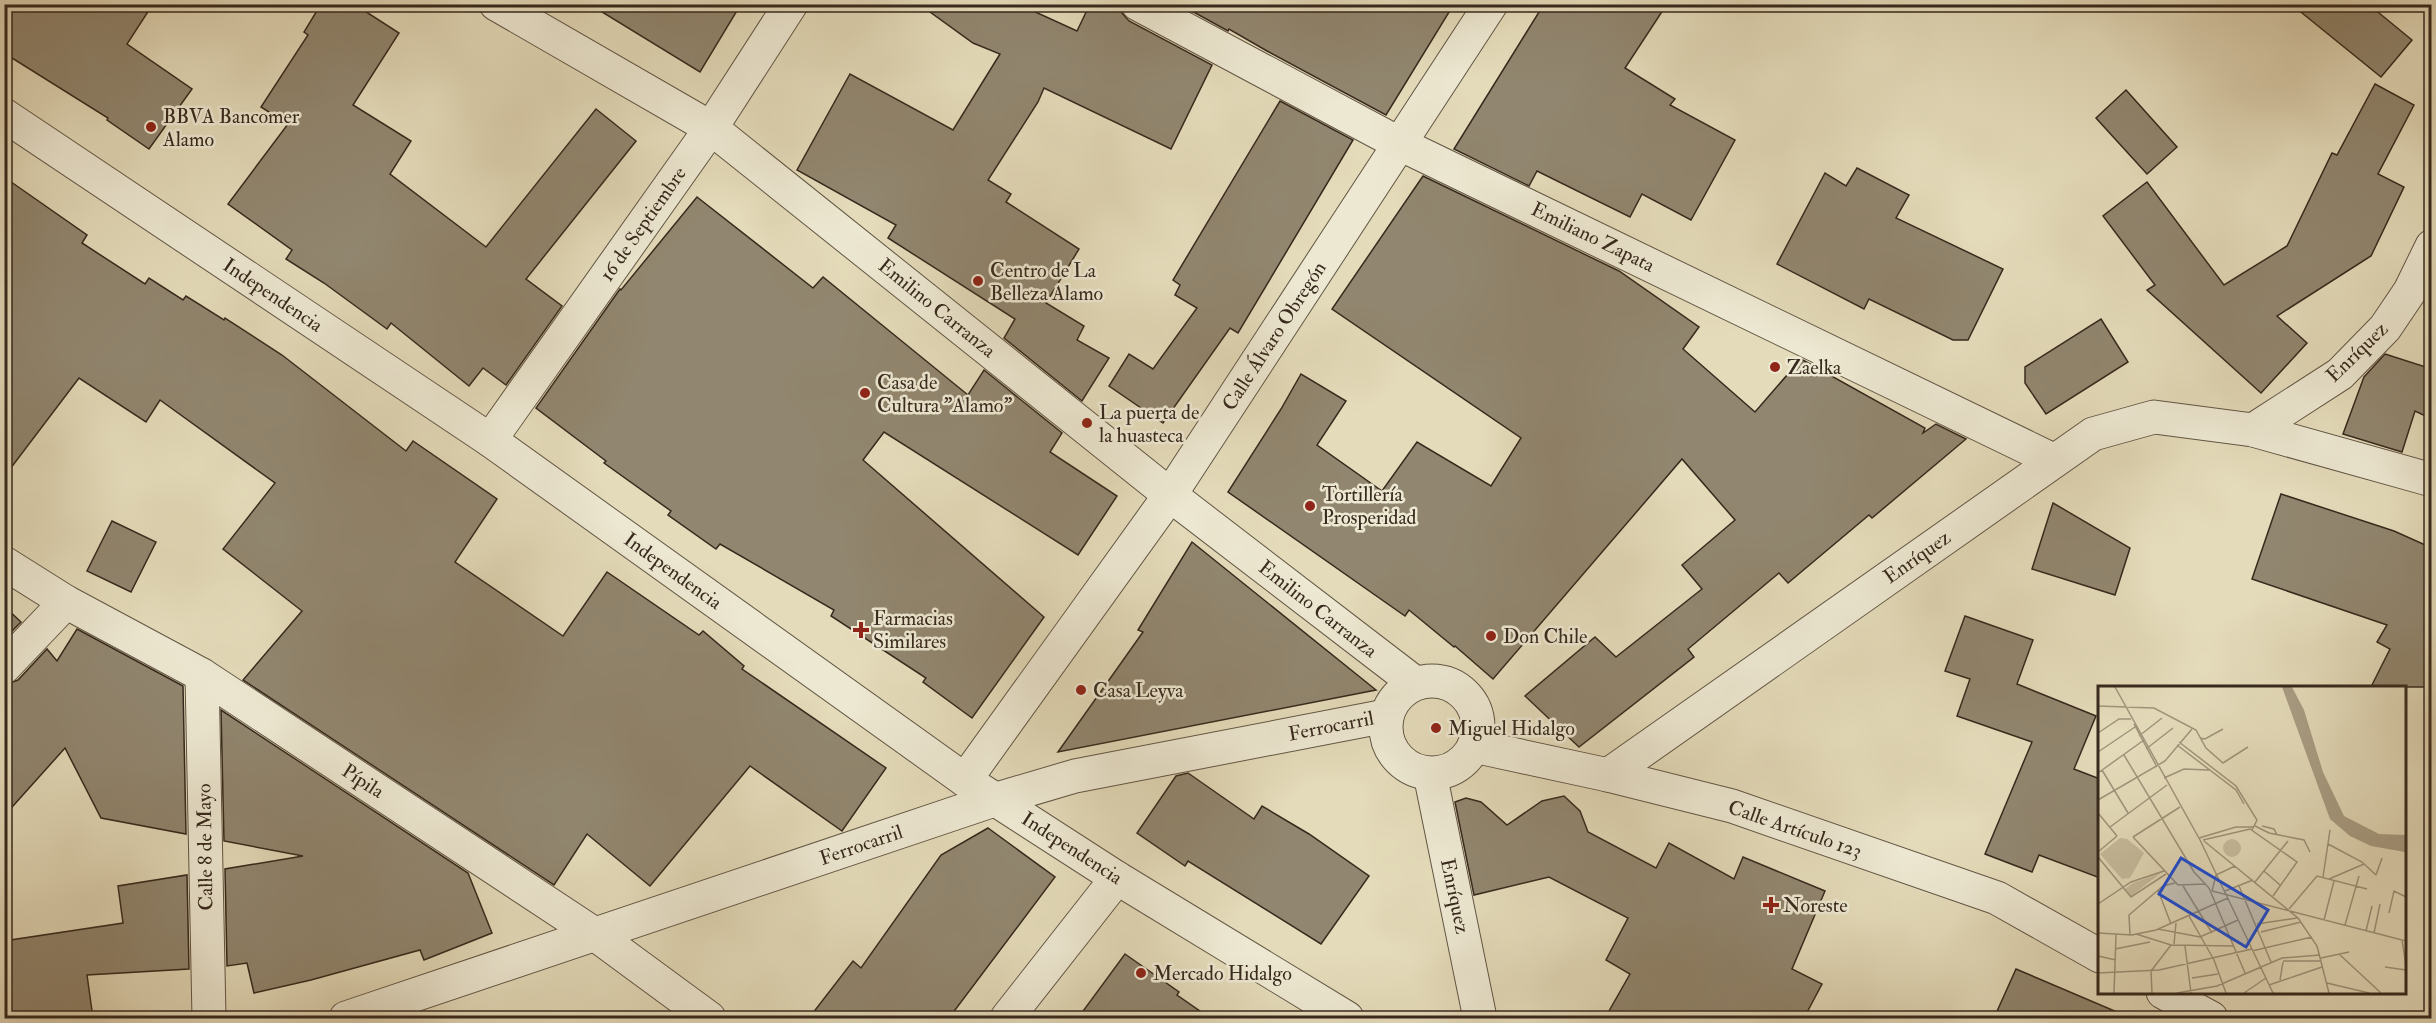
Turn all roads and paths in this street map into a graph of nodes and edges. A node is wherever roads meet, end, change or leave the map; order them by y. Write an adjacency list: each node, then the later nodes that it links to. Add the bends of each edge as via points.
1 (496, 4): 6 (street, Emilino Carranza)
2 (791, 4): 6 (street, 16 de Septiembre)
3 (1138, 4): 7 (street, Emiliano Zapata)
4 (1491, 4): 7 (street, Calle Álvaro Obregón)
5 (4, 115): 10 (street, Independencia)
6 (711, 128): 10 (street, 16 de Septiembre); 13 (street, Emilino Carranza)
7 (1400, 144): 11 (street, Emiliano Zapata); 13 (street, Calle Álvaro Obregón)
8 (2432, 246): 9 (street, Enríquez, via 2410,291 2385,328 2340,374)
9 (2253, 430): 11 (street, Enríquez, via 2154,417 2093,434); 12 (street, Enríquez)
10 (490, 440): 23 (street, Independencia)
11 (2054, 460): 22 (street, Enríquez)
12 (2432, 480)
13 (1170, 495): 18 (street, Emilino Carranza); 23 (street, Calle Álvaro Obregón)
14 (4, 563): 15 (street, Pípila)
15 (66, 602): 16 (street); 17 (street, Pípila)
16 (4, 667)
17 (202, 675): 26 (street, Pípila); 29 (street, Calle 8 de Mayo)
18 (1415, 683): 19 (street, via 1397,696); 20 (street, via 1442,682 1466,695 1478,719)
19 (1386, 716): 21 (street, via 1387,742 1404,765); 24 (street, Ferrocarril, via 1075,776)
20 (1474, 746): 21 (street, via 1464,761 1448,771); 22 (street, Calle Artículo 123)
21 (1430, 774): 34 (street, Enríquez)
22 (1608, 775): 27 (street, Calle Artículo 123, via 1732,806 1997,898)
23 (965, 780): 24 (street, Independencia)
24 (997, 799): 25 (street, Independencia); 26 (street, Ferrocarril)
25 (1117, 878): 32 (street); 33 (street, Independencia)
26 (596, 935): 30 (street, Ferrocarril); 31 (street, Pípila)
27 (2098, 955)
28 (2165, 993): 35 (street)
29 (209, 1018)
30 (346, 1018)
31 (709, 1018)
32 (1007, 1018)
33 (1347, 1018)
34 (1480, 1018)
35 (2211, 1018)

